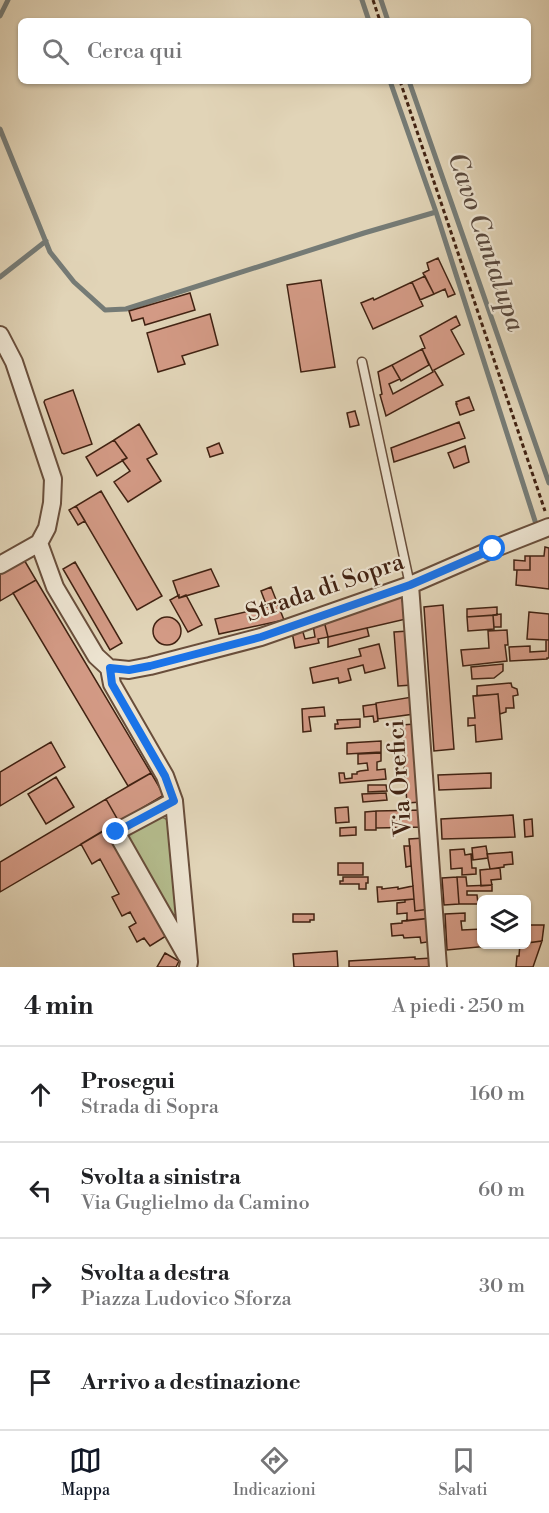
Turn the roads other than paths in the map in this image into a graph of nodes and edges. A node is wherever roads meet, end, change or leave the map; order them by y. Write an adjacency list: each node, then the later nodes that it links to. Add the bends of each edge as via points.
1 (0, 335): 4 (street, via 14,362 53,479 47,528)
2 (362, 362): 6 (lane)
3 (547, 520): 6 (street, Strada di Sopra, via 493,549)
4 (39, 543): 5 (street); 7 (street, via 55,587 96,656)
5 (0, 566)
6 (410, 585): 7 (street, Strada di Sopra, via 261,637 150,666); 10 (street, Via Orefici)
7 (110, 668): 8 (street, via 112,684 165,776)
8 (174, 801): 9 (street); 9 (street, via 116,832)
9 (189, 964)
10 (438, 967)

